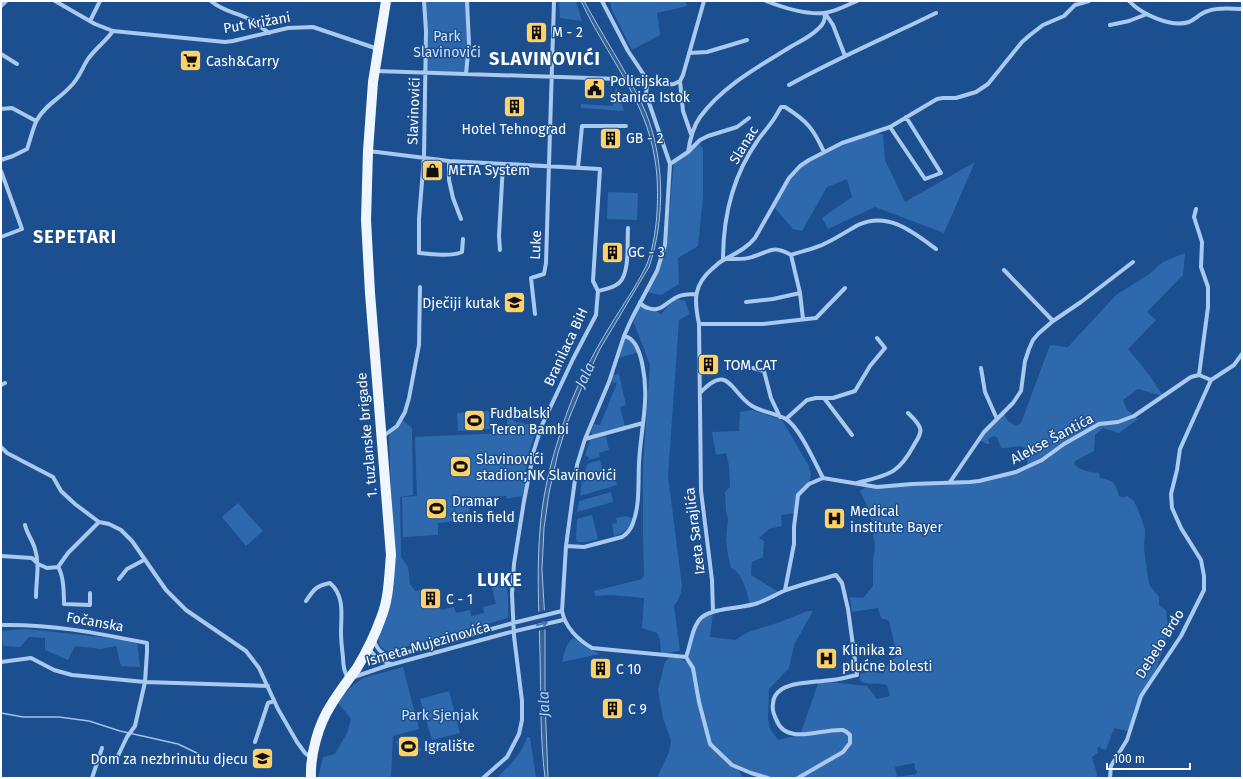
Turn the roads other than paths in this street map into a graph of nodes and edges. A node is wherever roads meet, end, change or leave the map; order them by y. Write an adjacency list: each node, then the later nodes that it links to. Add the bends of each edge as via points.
1 (6, 1): 15 (street)
2 (55, 1): 20 (street, Put Križani)
3 (100, 1): 20 (street)
4 (211, 1): 23 (street, via 219,8 247,18)
5 (386, 1): 25 (main road, 1. tuzlanske brigade)
6 (424, 1): 31 (street)
7 (468, 1): 32 (street, via 469,42)
8 (554, 1): 33 (street)
9 (602, 1): 35 (street)
10 (704, 1): 26 (street)
11 (766, 1): 17 (street, via 791,9)
12 (857, 1): 17 (street)
13 (1089, 1): 38 (street, via 1075,5 1064,16 1043,25 1030,35 1017,47 988,84 976,92 956,98 937,99)
14 (1129, 1): 19 (street)
15 (1, 6)
16 (1242, 8): 19 (street, via 1209,10 1194,20 1180,24)
17 (825, 13): 28 (street, via 833,25); 43 (street, via 825,20 820,28 809,37 760,64 713,101 699,118)
18 (936, 14): 28 (street)
19 (1146, 14): 21 (street, via 1130,21)
20 (90, 21): 22 (street, Put Križani)
21 (1110, 25)
22 (113, 31): 23 (street, Put Križani, via 225,42); 40 (street, via 87,60 78,79 45,108)
23 (269, 33): 25 (street, Put Križani, via 288,28 313,27)
24 (747, 40): 26 (street, via 707,52)
25 (378, 48): 30 (main road, 1. tuzlanske brigade)
26 (689, 53): 34 (street)
27 (1, 54): 29 (street)
28 (845, 56): 36 (street)
29 (17, 64)
30 (375, 71): 31 (street); 44 (main road, 1. tuzlanske brigade)
31 (424, 72): 32 (street, Slavinovići); 47 (street, Slavinovići)
32 (466, 74): 33 (street, Slavinovići)
33 (552, 76): 35 (street, Slavinovići, via 637,80); 52 (street)
34 (680, 81): 35 (street, Slavinovići, via 666,85); 43 (street, via 683,111)
35 (647, 84): 51 (street, via 646,94)
36 (789, 85)
37 (1, 109): 40 (street, via 12,108)
38 (906, 117): 42 (street); 42 (street, via 941,173 925,179)
39 (749, 118): 45 (street, Slanac, via 737,127 700,140)
40 (36, 121): 48 (street, via 27,149)
41 (626, 126): 53 (street, via 582,126)
42 (890, 127): 46 (street, via 852,139)
43 (691, 134): 45 (street)
44 (368, 151): 47 (street); 92 (main road, 1. tuzlanske brigade, via 366,220)
45 (688, 152): 51 (street, Slanac)
46 (824, 152): 63 (street, via 795,171 755,238 748,246); 63 (street, Slanac, via 808,123 782,107 758,140 734,186 726,220 723,247)
47 (424, 157): 49 (street); 59 (street, Slavinovići, via 419,253 457,254 462,252)
48 (1, 160)
49 (449, 160): 50 (street); 56 (street, via 449,180)
50 (504, 164): 52 (street); 61 (street)
51 (670, 164): 71 (street, via 665,245 657,270)
52 (550, 167): 53 (street); 73 (street, Luke, via 546,263 544,274 531,278)
53 (578, 168): 68 (street, Branilaca BiH, via 600,169 593,281)
54 (1, 171): 58 (street, via 22,229)
55 (1196, 209): 82 (street, via 1194,217 1202,242 1201,268 1208,287 1208,307)
56 (461, 219)
57 (628, 228): 68 (street, via 625,276 620,283 611,288)
58 (1, 238)
59 (463, 239)
60 (936, 249): 62 (street, via 905,227 874,220 824,244)
61 (500, 250)
62 (791, 255): 63 (street, via 775,249 747,259); 69 (street)
63 (725, 260): 70 (street, via 705,275)
64 (1133, 262): 75 (street)
65 (1004, 270): 75 (street)
66 (420, 287): 92 (street, via 420,345 409,398 397,426)
67 (845, 288): 74 (street, via 820,316)
68 (598, 291): 113 (street, Branilaca BiH, via 596,315 545,418 534,450 514,564)
69 (800, 292): 72 (street); 74 (street)
70 (696, 294): 71 (street, via 684,294 656,310 642,306); 76 (street)
71 (640, 302): 77 (street)
72 (746, 302)
73 (535, 314)
74 (803, 320): 76 (street, via 763,324)
75 (1053, 321): 88 (street, via 1033,340 1025,361 1020,391 1013,403)
76 (699, 324): 84 (street, Izeta Sarajlića)
77 (624, 336): 90 (street, via 634,342 641,358 645,401); 93 (street, via 609,382)
78 (877, 338): 85 (street, via 884,348 855,391)
79 (1242, 354): 83 (street, via 1234,365)
80 (753, 368): 87 (street, via 764,371 771,398)
81 (981, 368): 88 (street, via 985,392)
82 (1199, 375): 83 (street); 96 (street, Alekse Šantića, via 1191,377 1134,416 1118,422 1099,424 1042,460 1016,472 979,481)
83 (1211, 380): 134 (street, Debelo Brdo, via 1180,449 1171,494 1172,508 1181,528 1201,560 1204,590 1181,636 1141,696 1127,740 1111,766)
84 (700, 394): 87 (street, via 719,379 731,384 750,405); 111 (street, Izeta Sarajlića, via 701,492 712,580)
85 (824, 398): 89 (street, via 807,400); 91 (street)
86 (908, 413): 97 (street, Alekse Šantića, via 920,426 921,432 903,463 898,469 884,476)
87 (781, 417): 89 (street)
88 (997, 418): 96 (street, via 984,432)
89 (786, 419): 95 (street, via 795,427)
90 (643, 423): 93 (street); 100 (street, via 637,501 632,527 626,534 617,538 585,547)
91 (852, 435)
92 (382, 437): 116 (main road, 1. tuzlanske brigade, via 391,555 386,602)
93 (585, 439): 100 (street, via 577,465)
94 (1, 447): 98 (street, via 7,453 53,477 61,491)
95 (823, 478): 97 (street, Alekse Šantića); 106 (street, via 809,484 798,495 794,544)
96 (950, 482): 97 (street, Alekse Šantića, via 878,487)
97 (855, 484)
98 (99, 522): 102 (street, via 121,530 132,541); 104 (street, via 68,553)
99 (25, 525): 103 (street, via 35,547)
100 (566, 546): 110 (street)
101 (1, 556): 103 (street, via 32,558)
102 (144, 560): 105 (street, via 127,569); 123 (street, via 166,590 186,610 246,651)
103 (38, 564): 104 (street, via 47,568); 108 (street)
104 (58, 568): 107 (street, via 61,571 64,604 90,606)
105 (119, 579)
106 (785, 590): 111 (street, via 758,603); 133 (street, via 836,575 842,583 848,609 857,674 785,688 774,696 774,715 782,729 793,734 808,735 844,730 850,735 850,743 843,752)
107 (90, 593)
108 (36, 597)
109 (306, 600): 121 (street, via 315,587 322,584 330,583 336,588 340,599 343,664)
110 (562, 611): 112 (street); 113 (street, Ismeta Mujezinovića)
111 (713, 612): 118 (street, via 697,624)
112 (564, 620): 115 (street, Ismeta Mujezinovića, one-way to 112); 118 (street, via 570,629 592,648)
113 (513, 623): 115 (street, Branilaca BiH); 116 (street, Ismeta Mujezinovića, via 394,656 380,651)
114 (1, 624): 122 (street, Fočanska, via 76,629 146,643)
115 (513, 631): 120 (street, Ismeta Mujezinovića); 131 (street, via 522,720 507,758)
116 (373, 637): 117 (main road, 1. tuzlanske brigade)
117 (368, 648): 120 (street, via 378,659); 121 (main road, 1. tuzlanske brigade)
118 (686, 656): 132 (street, via 693,668 710,744 732,764)
119 (1, 662): 122 (street, via 31,658 54,670 72,675)
120 (392, 664): 121 (street, Ismeta Mujezinovića)
121 (349, 679): 127 (main road, 1. tuzlanske brigade, via 321,724)
122 (145, 682): 123 (street); 128 (street, Fočanska, via 135,726)
123 (268, 686): 124 (street)
124 (274, 701): 125 (street, via 268,703); 127 (street, via 297,742)
125 (255, 742)
126 (102, 748): 129 (street)
127 (312, 758): 130 (main road, 1. tuzlanske brigade)
128 (116, 762)
129 (92, 778)
130 (311, 778)
131 (483, 778)
132 (768, 778)
133 (798, 778)
134 (1110, 778)

